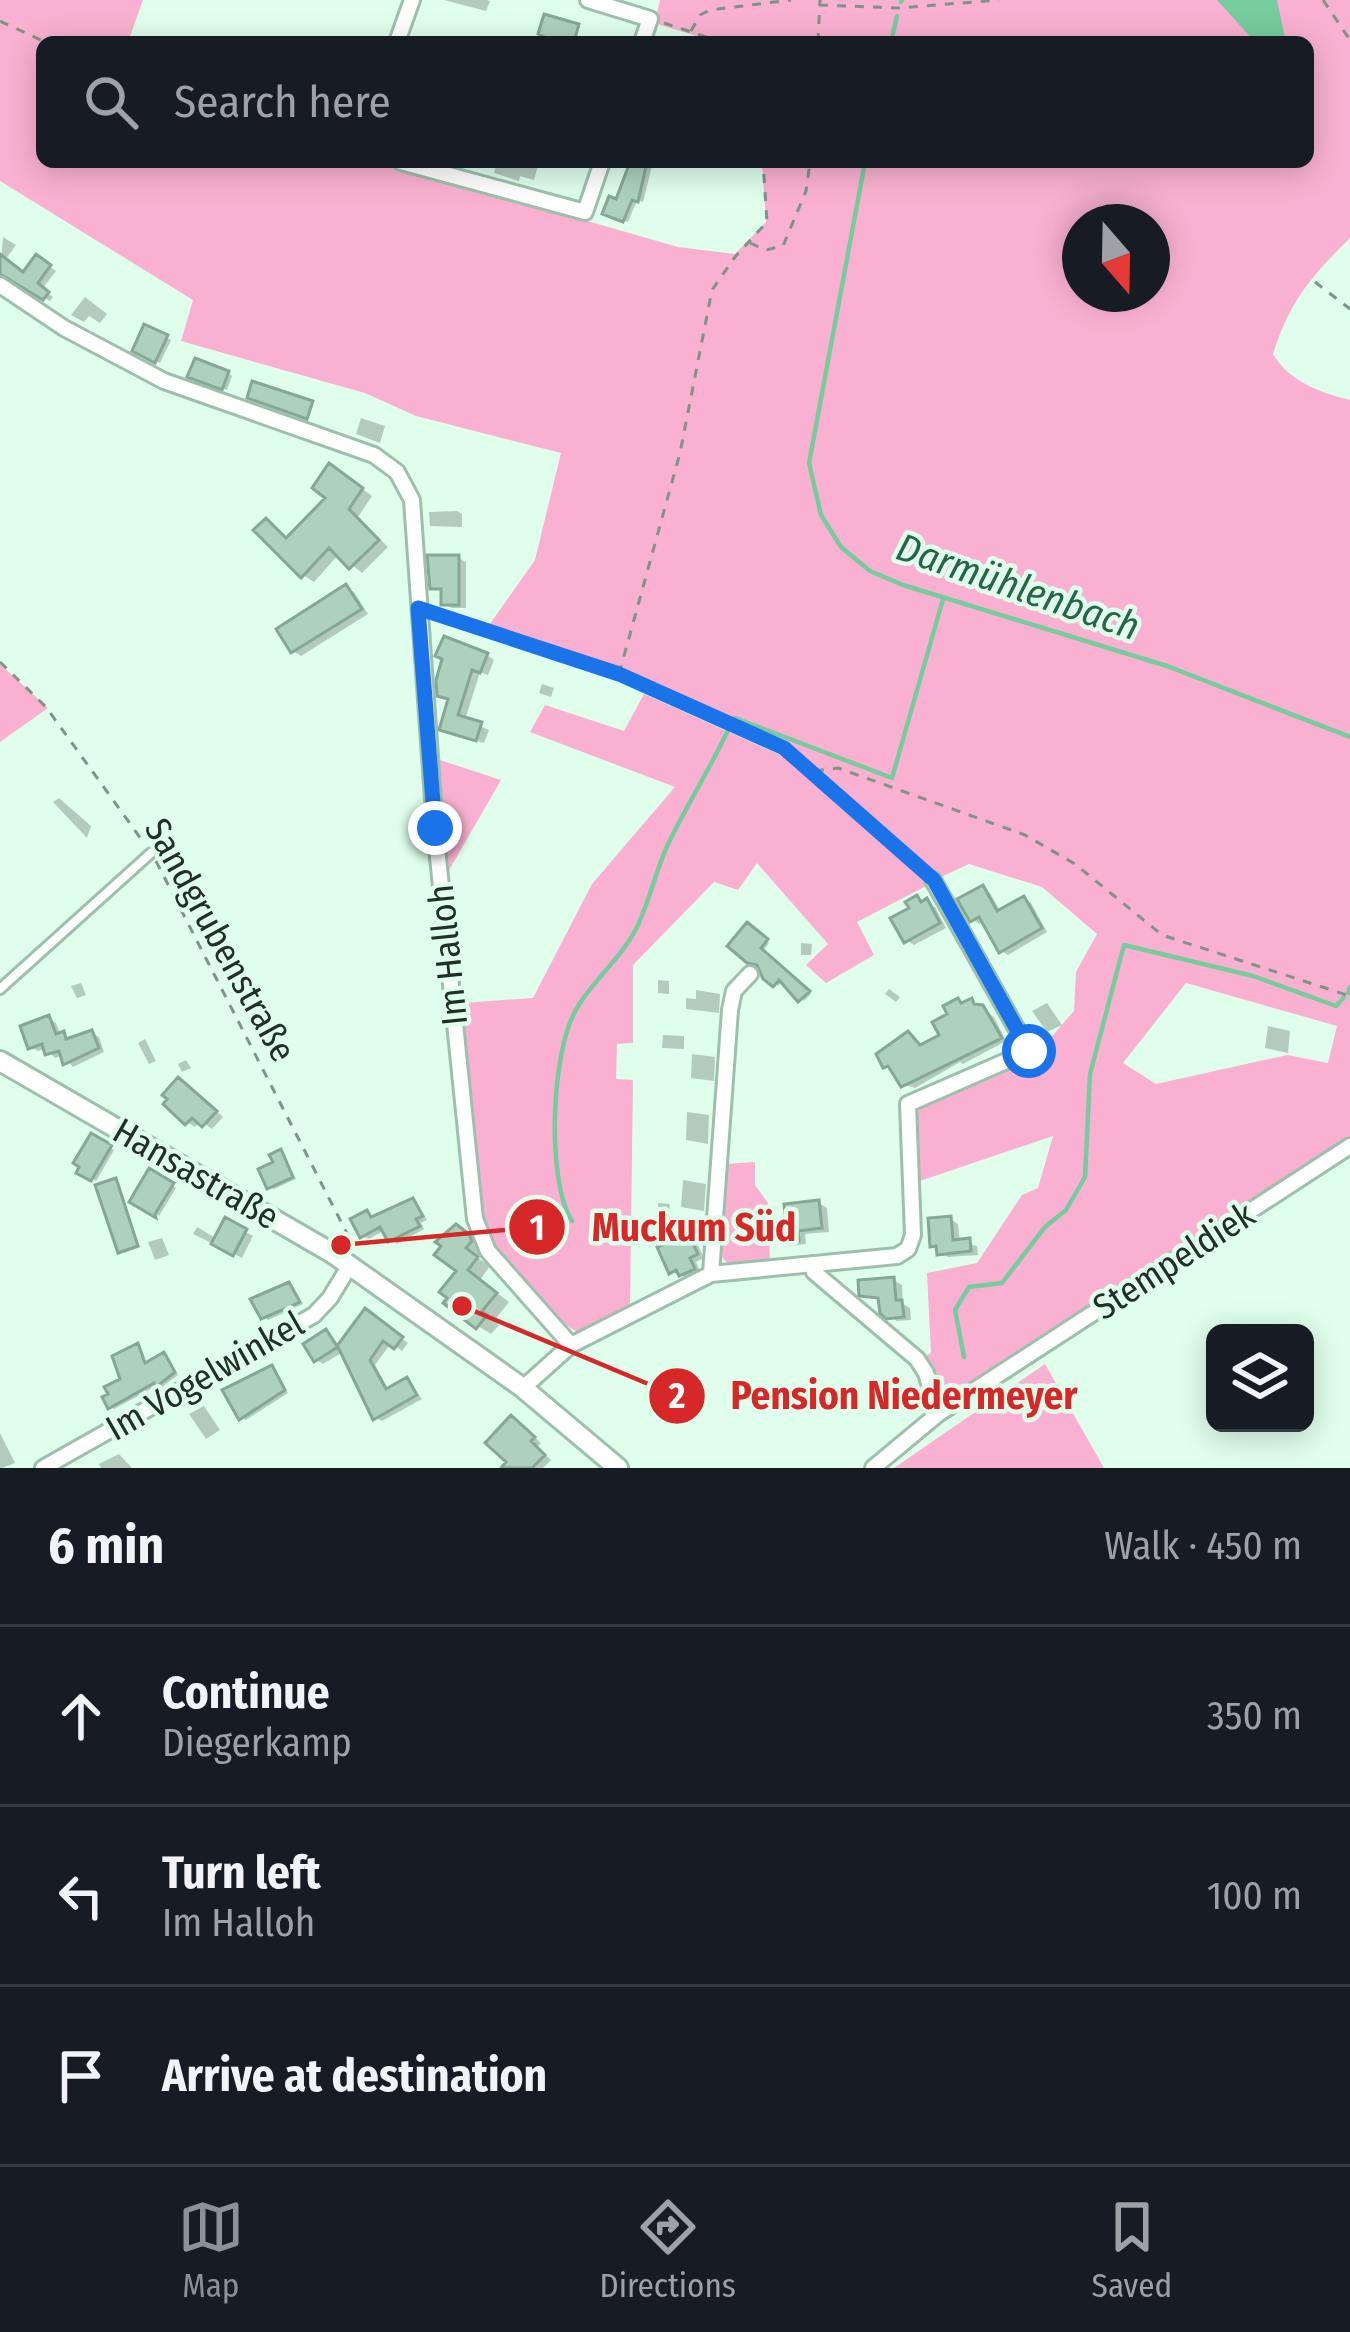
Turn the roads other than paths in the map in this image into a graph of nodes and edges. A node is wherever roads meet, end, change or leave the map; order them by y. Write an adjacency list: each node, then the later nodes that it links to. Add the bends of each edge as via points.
1 (412, 0): 3 (street)
2 (588, 0): 4 (street, via 650,19)
3 (399, 36)
4 (644, 36)
5 (423, 168): 6 (street, via 585,212)
6 (600, 168)
7 (0, 285): 17 (street, Im Halloh, via 125,363 374,455 398,472 412,500 475,1219 488,1251)
8 (151, 853): 11 (lane)
9 (934, 880): 14 (street, via 1029,1051 908,1104 908,1249)
10 (750, 974): 16 (street, via 730,1010)
11 (0, 989)
12 (0, 1060): 15 (main road, Hansastraße)
13 (1350, 1146): 19 (street, Stempeldiek)
14 (812, 1264): 16 (street); 19 (street, via 917,1359)
15 (350, 1265): 18 (main road, Hansastraße); 20 (street, Im Vogelwinkel, via 314,1315)
16 (711, 1274): 17 (street)
17 (571, 1345): 18 (street)
18 (523, 1388): 22 (main road, Hansastraße)
19 (938, 1414): 23 (street, Stempeldiek)
20 (64, 1462): 21 (street, Im Vogelwinkel)
21 (43, 1468)
22 (618, 1468)
23 (873, 1468)

